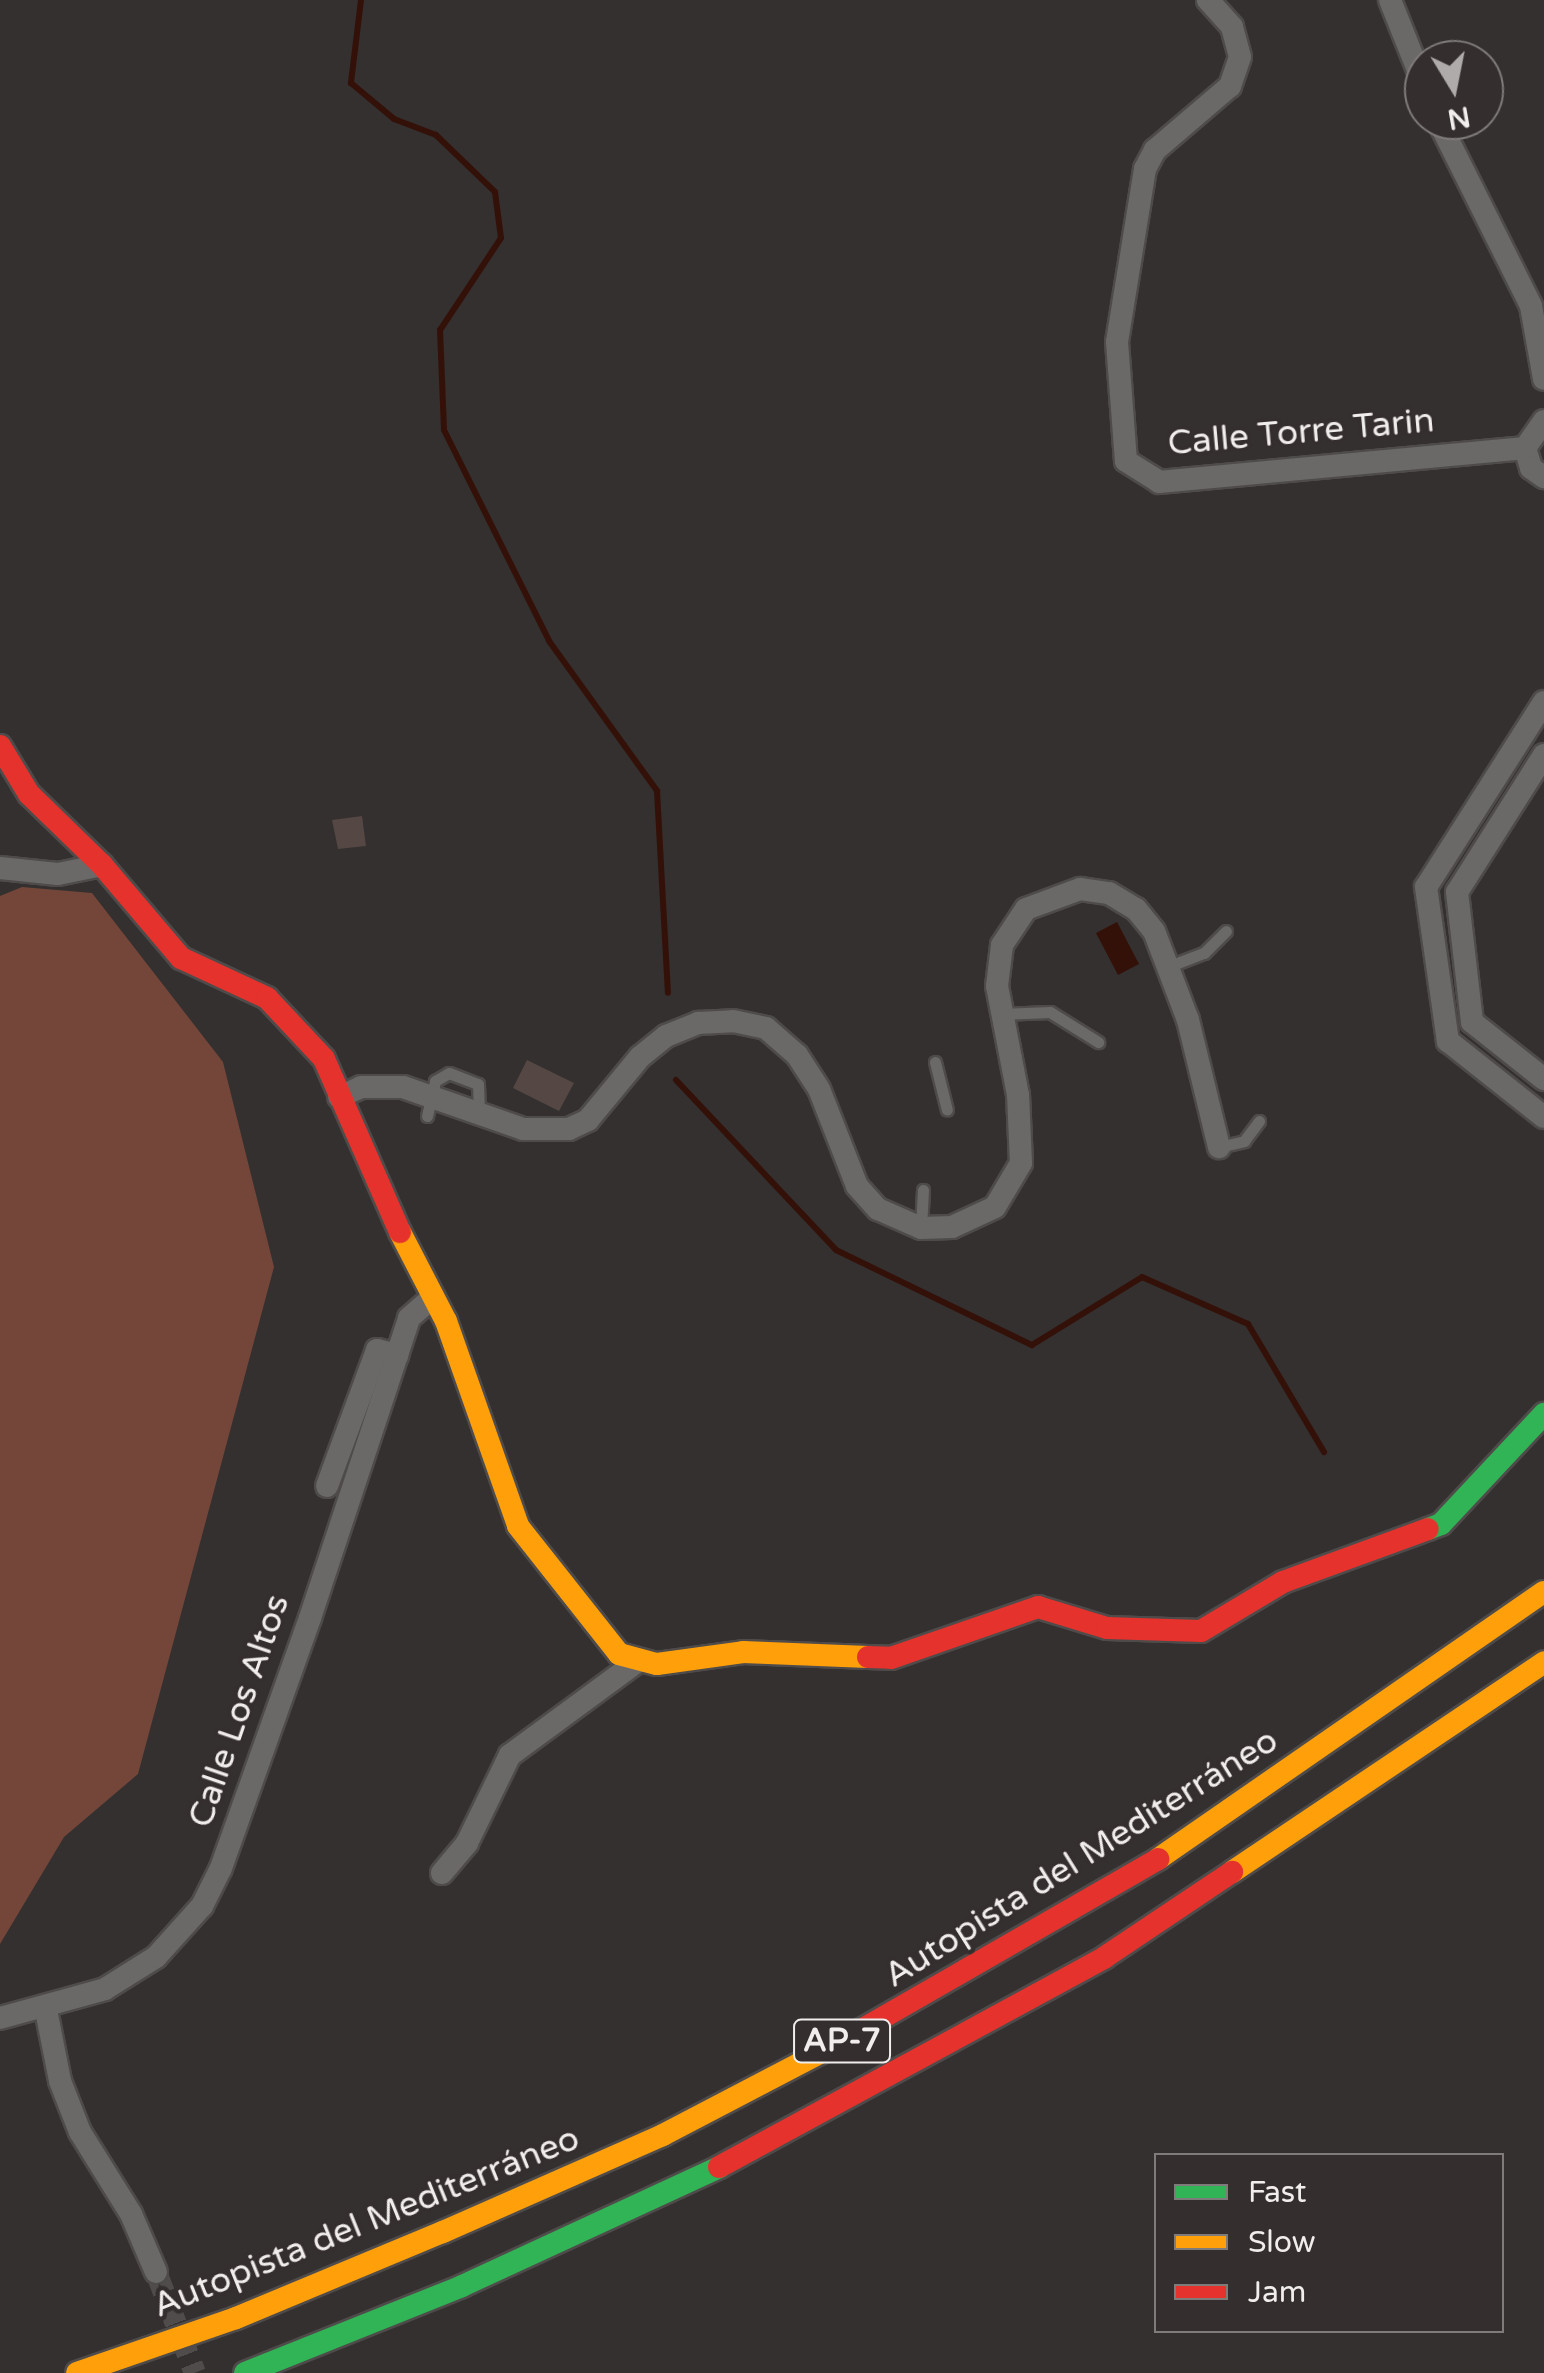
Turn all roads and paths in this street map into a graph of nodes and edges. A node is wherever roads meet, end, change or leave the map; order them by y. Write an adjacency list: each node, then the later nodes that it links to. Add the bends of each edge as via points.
1 (1208, 0): 7 (street, Calle Torre Tarin, via 1232,27 1240,57 1230,86 1155,150 1145,170 1117,342 1126,461 1159,482)
2 (1390, 0): 3 (street)
3 (1406, 40)
4 (1448, 140): 5 (street, via 1531,306)
5 (1544, 379)
6 (1544, 422): 7 (street)
7 (1524, 448): 8 (street)
8 (1543, 478)
9 (1544, 702): 22 (street, via 1426,886 1448,1041)
10 (0, 746): 12 (main road, via 29,794)
11 (1544, 756): 19 (street, via 1456,892 1472,1022)
12 (102, 865): 13 (street, via 58,874); 20 (main road, via 181,958 247,984 298,1027 324,1059)
13 (0, 868)
14 (1226, 932): 15 (lane, via 1204,953)
15 (1168, 967): 16 (street, via 1136,909 1109,893 1052,894 1026,909 1002,945); 24 (street)
16 (1000, 1014): 17 (lane, via 1050,1012); 26 (street, via 1023,1139 1015,1182 982,1216 952,1228)
17 (1098, 1042)
18 (935, 1062): 21 (lane)
19 (1544, 1079)
20 (339, 1097): 26 (street, via 360,1087 429,1105 479,1109 523,1128 569,1129 588,1120 666,1036 698,1023 733,1020 766,1028 797,1055 819,1089 857,1186 878,1209); 27 (main road)
21 (947, 1110)
22 (1544, 1117)
23 (1260, 1120): 24 (lane, via 1244,1141)
24 (1219, 1147)
25 (923, 1190): 26 (lane)
26 (921, 1228)
27 (430, 1300): 28 (street, Calle Los Altos, via 409,1318); 32 (main road, via 446,1320 518,1526 619,1654)
28 (397, 1355): 30 (street, Calle Los Altos, via 376,1350); 35 (street, Calle Los Altos, via 222,1868 202,1906 135,1971)
29 (1544, 1414): 32 (main road, via 1442,1524 1283,1582 1201,1631 1107,1628 1038,1607 891,1658 743,1652)
30 (328, 1486)
31 (1544, 1592): 38 (main road, Autopista del Mediterráneo / AP-7, via 1134,1875 882,2020 663,2135 477,2218 236,2318)
32 (638, 1662): 34 (street, via 510,1755 467,1844)
33 (1544, 1662): 39 (main road, AP-7, via 1105,1958 842,2102 698,2178 462,2286)
34 (442, 1873)
35 (46, 2010): 36 (street, Calle Los Altos); 37 (street, via 60,2082 80,2132 131,2214)
36 (0, 2018)
37 (156, 2272)
38 (77, 2373)
39 (245, 2373)

